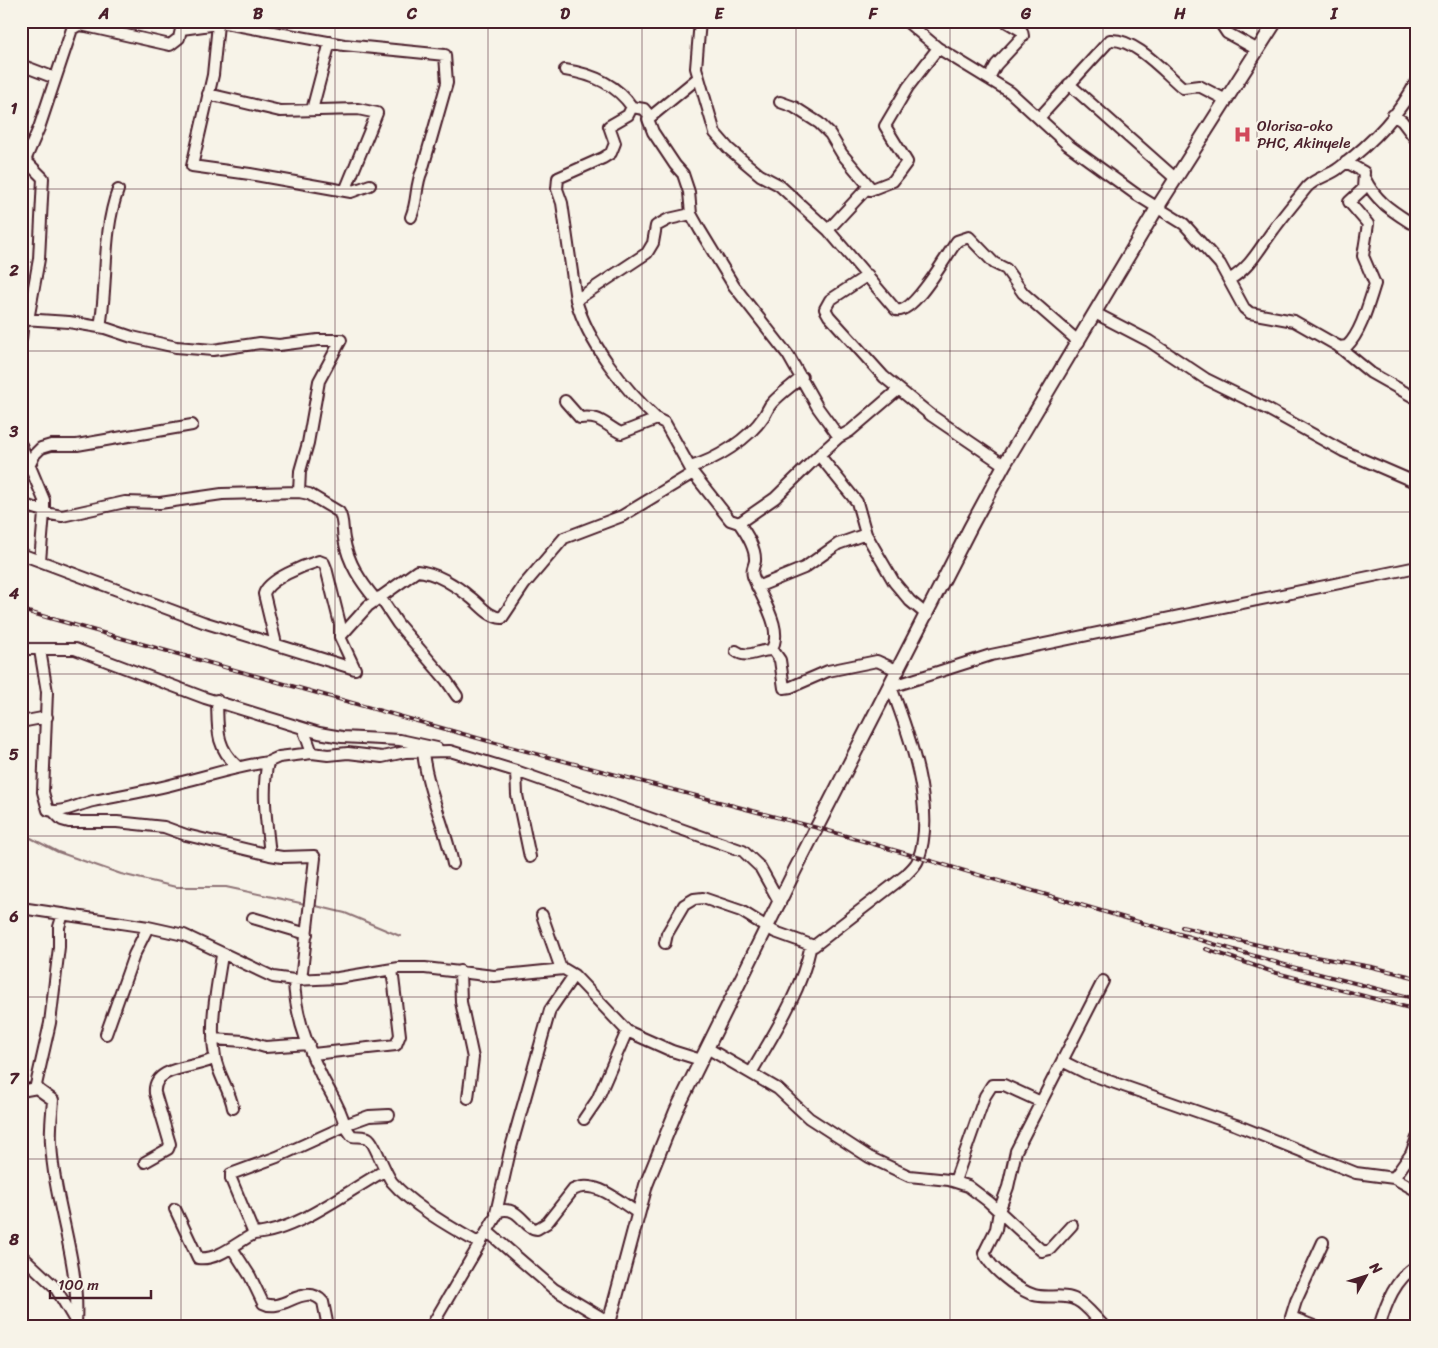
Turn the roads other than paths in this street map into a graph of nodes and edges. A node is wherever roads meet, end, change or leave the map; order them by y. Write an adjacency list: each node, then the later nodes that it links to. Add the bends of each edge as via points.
1 (700, 21): 15 (street)
2 (906, 21): 8 (street)
3 (1005, 21): 16 (street, via 1022,31 1023,36 996,65)
4 (1218, 21): 11 (street, via 1228,33)
5 (1276, 21): 11 (main road)
6 (218, 24): 7 (street); 9 (street); 19 (street)
7 (182, 25): 14 (street, via 177,41 168,45 78,25 72,30)
8 (913, 25): 10 (street)
9 (330, 42): 24 (street); 38 (street, via 445,55 447,83 417,183 416,205)
10 (938, 48): 16 (street); 34 (street, via 884,126 907,162 893,181)
11 (1258, 50): 21 (main road)
12 (21, 65): 14 (street)
13 (565, 70): 23 (street, via 592,76 621,91)
14 (55, 78): 45 (street, via 26,158 43,178 40,259)
15 (698, 78): 27 (street); 40 (street, via 715,133 760,175 779,185)
16 (989, 78): 26 (street)
17 (1417, 80): 20 (street)
18 (1069, 84): 21 (street, via 1110,40 1120,40 1133,45 1183,88 1199,86); 26 (street); 31 (street)
19 (208, 94): 24 (street, via 280,111); 35 (street, via 192,166)
20 (1413, 94): 25 (street)
21 (1226, 100): 31 (main road)
22 (780, 102): 40 (street, via 819,123 868,186)
23 (632, 106): 27 (street, via 644,109); 43 (street, via 628,115 609,126 615,143 611,153 558,178)
24 (312, 110): 35 (street, via 358,109 377,113)
25 (1393, 115): 28 (street, via 1402,121); 29 (street, via 1388,126)
26 (1039, 118): 36 (street, via 1068,145)
27 (648, 119): 37 (street, via 653,132 683,174)
28 (1417, 141)
29 (1346, 162): 30 (street, via 1364,172); 42 (street, via 1314,180 1253,261)
30 (1364, 177): 39 (street, via 1371,192 1388,209 1411,223); 49 (street, via 1363,189 1349,202 1368,224 1362,256 1375,284 1365,315 1351,341)
31 (1176, 179): 36 (main road)
32 (370, 185): 35 (street)
33 (118, 190): 46 (street, via 109,217)
34 (870, 190)
35 (345, 191)
36 (1158, 208): 42 (street, via 1184,224 1210,251); 44 (main road)
37 (691, 214): 43 (street, via 656,226 654,243 647,253); 50 (street, via 734,286)
38 (411, 217)
39 (1417, 222)
40 (828, 230): 41 (street)
41 (868, 275): 48 (street, via 896,310 905,310 939,271 957,241 969,237 994,263 1006,269 1023,293); 51 (street, via 830,300 825,309 869,362)
42 (1229, 280): 49 (street, via 1250,313 1294,321)
43 (576, 300): 54 (street, via 581,319 597,345 633,395)
44 (1095, 313): 48 (main road); 62 (street, via 1149,341 1206,379 1343,452)
45 (24, 319): 46 (street); 47 (street)
46 (100, 327): 63 (street, via 176,347 213,350 260,343 280,345 341,340 319,381)
47 (21, 339)
48 (1079, 342): 59 (main road)
49 (1339, 347): 52 (street, via 1371,373)
50 (802, 377): 56 (street, via 818,408); 61 (street, via 770,405 764,416 739,441)
51 (899, 388): 56 (street); 59 (street, via 932,416)
52 (1417, 398)
53 (565, 401): 54 (street, via 580,418 604,421 621,433)
54 (657, 420): 61 (street, via 665,422)
55 (192, 425): 60 (street, via 77,445 51,445 41,448)
56 (839, 437): 58 (street)
57 (21, 446): 60 (street)
58 (819, 454): 67 (street, via 775,498); 69 (street, via 856,502)
59 (1004, 465): 75 (main road)
60 (29, 466): 65 (street, via 44,500)
61 (692, 470): 67 (street, via 730,520); 74 (street, via 622,516 564,538 524,585 502,618 495,617 469,596 424,572 417,571)
62 (1417, 483)
63 (298, 492): 66 (street, via 222,494 160,503 125,502); 74 (street, via 309,494 340,512 352,566 363,585)
64 (21, 504): 65 (street)
65 (44, 512): 66 (street); 68 (street)
66 (62, 516): 68 (street)
67 (739, 523): 73 (street, via 754,553 752,571)
68 (44, 531): 71 (street)
69 (866, 534): 73 (street, via 838,544 804,568); 75 (street, via 894,582)
70 (21, 554): 71 (street)
71 (40, 561): 77 (street, via 203,622)
72 (1417, 567): 83 (street, via 992,655)
73 (757, 587): 80 (street, via 774,626 775,642)
74 (378, 599): 76 (street); 84 (street)
75 (927, 615): 82 (main road)
76 (340, 637): 77 (street, via 355,668); 77 (street, via 340,624 326,568 319,561 276,579 265,589)
77 (276, 644)
78 (21, 649): 79 (street)
79 (40, 650): 85 (street, via 76,649); 86 (street, via 47,692)
80 (771, 650): 81 (street, via 750,655); 82 (street, via 780,660 784,688 828,671 877,661)
81 (736, 651)
82 (899, 671): 83 (main road)
83 (890, 687): 99 (main road); 108 (street, via 906,728 922,796 923,833 917,862 906,875 821,942)
84 (457, 696)
85 (217, 700): 88 (street); 93 (street, via 219,740 226,756)
86 (47, 717): 87 (street); 95 (street, via 43,792 46,808)
87 (21, 722)
88 (303, 728): 89 (street, via 342,737 400,740); 91 (street)
89 (450, 751): 90 (street); 94 (street)
90 (422, 752): 91 (street, via 382,757); 98 (street)
91 (312, 753): 92 (street, via 279,757)
92 (268, 762): 93 (street); 96 (street, via 264,789)
93 (237, 766): 95 (street, via 183,782)
94 (516, 771): 97 (street, via 517,795); 99 (street, via 743,851 760,867)
95 (53, 811): 96 (street, via 69,822 117,822 164,827)
96 (270, 855): 106 (street, via 315,857)
97 (530, 858)
98 (453, 864)
99 (780, 903): 105 (main road)
100 (21, 908): 101 (street)
101 (63, 914): 104 (street); 126 (street, via 50,1023)
102 (542, 915): 111 (street)
103 (253, 918): 106 (street)
104 (148, 927): 109 (street, via 184,935); 117 (street, via 134,954 130,973)
105 (768, 928): 107 (street, via 741,912 700,898 684,905 667,934); 108 (street); 120 (main road)
106 (307, 934): 114 (street)
107 (665, 944)
108 (811, 945): 125 (street, via 807,963 783,1020)
109 (222, 955): 114 (street, via 273,977); 118 (street, via 213,1013)
110 (392, 969): 112 (street); 114 (street, via 338,978); 121 (street, via 399,1042 396,1045)
111 (561, 969): 112 (street, via 494,976); 113 (street)
112 (460, 971): 128 (street, via 461,1002 473,1058)
113 (574, 975): 116 (street); 142 (street, via 550,1010)
114 (298, 980): 119 (street, via 297,1015)
115 (1103, 981): 124 (street)
116 (627, 1031): 123 (street); 132 (street, via 597,1100)
117 (106, 1034)
118 (213, 1039): 119 (street, via 244,1041 265,1047); 122 (street)
119 (309, 1044): 121 (street)
120 (707, 1048): 123 (main road); 125 (street)
121 (313, 1054): 133 (street)
122 (215, 1058): 130 (street); 135 (street, via 175,1070 158,1080 155,1093 170,1144)
123 (701, 1060): 143 (main road, via 657,1156)
124 (1062, 1060): 129 (street); 137 (street, via 1086,1073 1236,1125 1356,1173)
125 (751, 1074): 138 (street, via 778,1090 831,1134 869,1157 909,1176)
126 (37, 1088): 127 (street); 152 (street, via 53,1100 51,1143 74,1273)
127 (21, 1091)
128 (468, 1098)
129 (1041, 1102): 138 (street, via 1004,1085 992,1085 985,1096); 141 (street, via 1016,1151)
130 (233, 1108)
131 (389, 1115): 133 (street, via 369,1116)
132 (584, 1119)
133 (344, 1126): 136 (street, via 352,1136 371,1141); 146 (street, via 231,1174)
134 (1417, 1138): 137 (street, via 1411,1154)
135 (145, 1162)
136 (384, 1171): 145 (street, via 393,1183 435,1218 474,1241); 146 (street, via 311,1215 278,1229)
137 (1394, 1178): 139 (street)
138 (955, 1181): 141 (street, via 976,1191)
139 (1417, 1191)
140 (175, 1209): 148 (street, via 198,1258 207,1258)
141 (999, 1211): 144 (street, via 1042,1251 1050,1249); 155 (street, via 996,1229 984,1253 987,1262 1033,1294 1076,1299)
142 (496, 1213): 143 (street, via 507,1210 520,1215 537,1230 548,1223 573,1190 591,1186); 145 (street)
143 (638, 1213): 151 (main road)
144 (1072, 1225)
145 (488, 1232): 151 (street, via 554,1289); 154 (street)
146 (254, 1234): 148 (street)
147 (1323, 1242): 156 (street, via 1292,1317)
148 (232, 1248): 153 (street, via 263,1303 274,1306 304,1294 312,1295 323,1302)
149 (21, 1255): 152 (street, via 55,1287)
150 (1417, 1266): 157 (street, via 1407,1271 1399,1282)
151 (609, 1324)
152 (77, 1325)
153 (328, 1327)
154 (431, 1327)
155 (1105, 1327)
156 (1316, 1327)
157 (1379, 1327)

